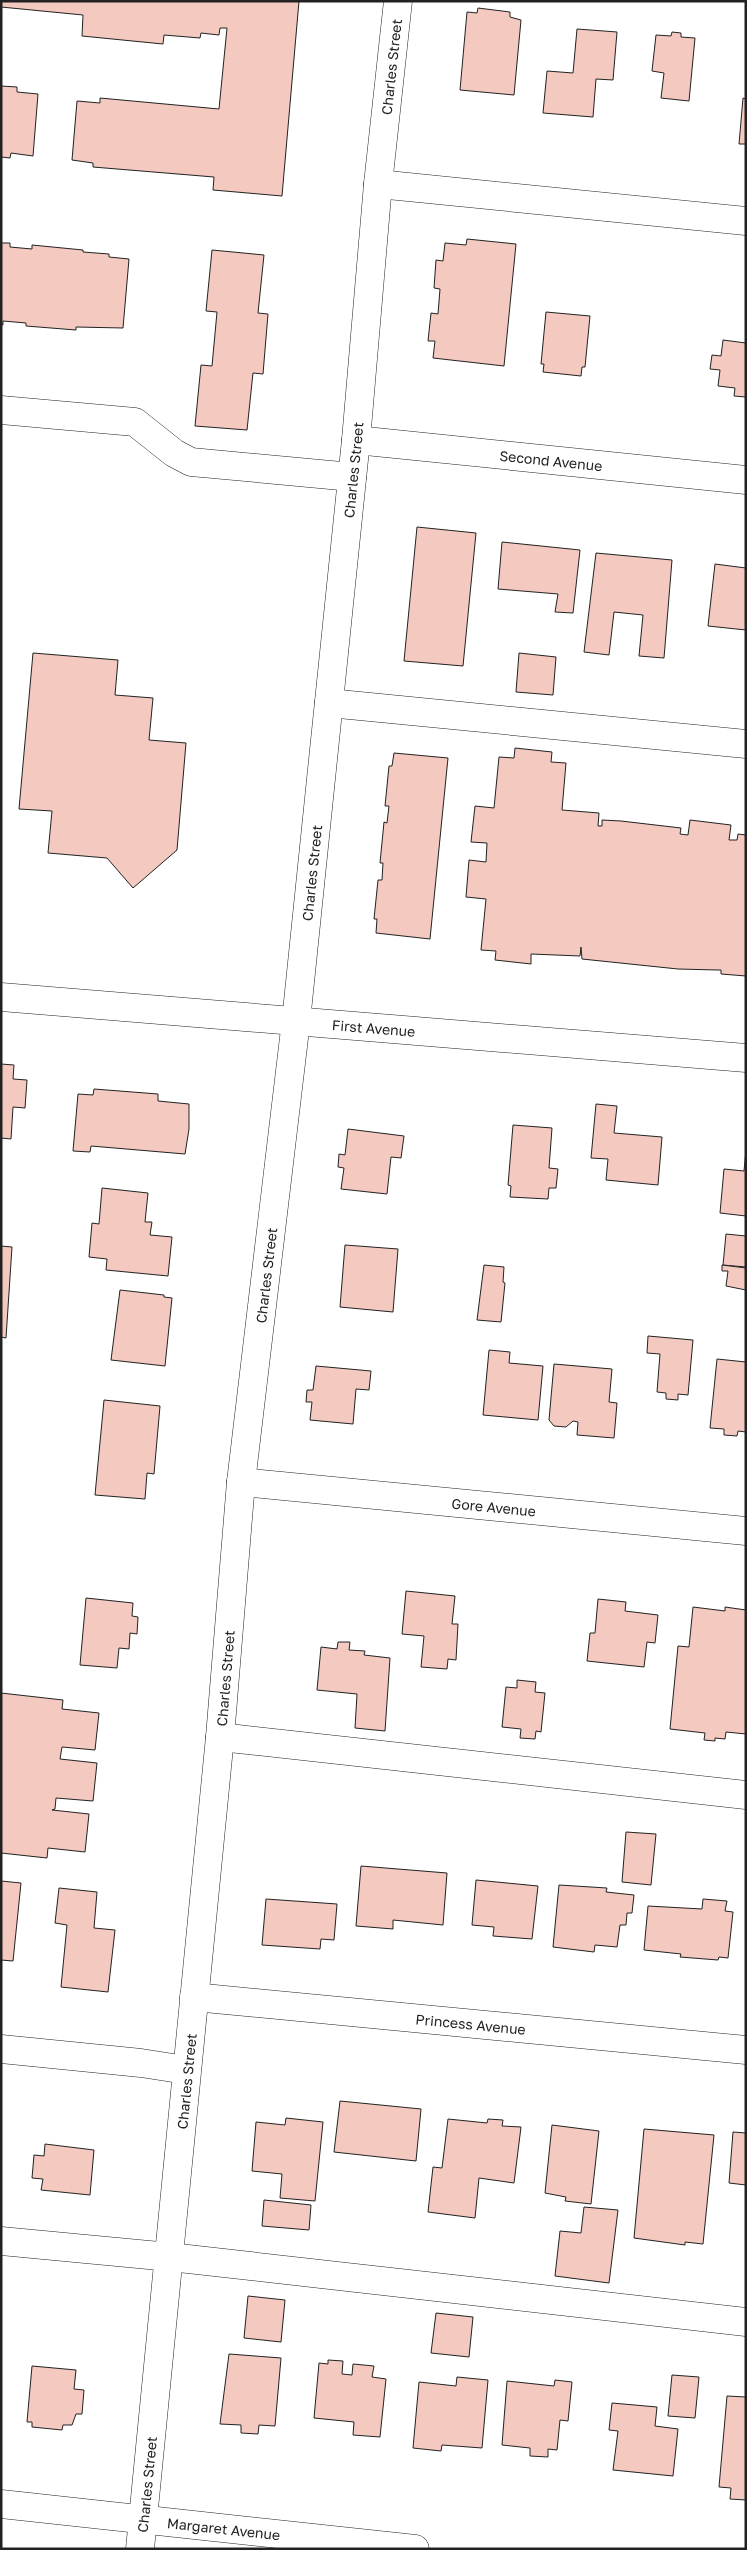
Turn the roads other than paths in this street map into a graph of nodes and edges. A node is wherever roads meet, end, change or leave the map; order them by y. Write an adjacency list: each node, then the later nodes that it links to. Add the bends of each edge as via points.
1 (398, 1): 2 (street, Charles Street)
2 (378, 184): 3 (street); 5 (street, Charles Street)
3 (746, 221)
4 (1, 410): 6 (street, via 135,422 174,453 191,462)
5 (356, 440): 6 (street, Charles Street); 7 (street, Second Avenue)
6 (352, 477): 8 (street, Charles Street)
7 (746, 480)
8 (329, 703): 9 (street); 11 (street, Charles Street)
9 (746, 744)
10 (1, 997): 11 (street, First Avenue)
11 (296, 1021): 12 (street, First Avenue); 13 (street, Charles Street)
12 (746, 1058)
13 (240, 1482): 14 (street, Gore Avenue); 15 (street, Charles Street)
14 (746, 1531)
15 (220, 1737): 16 (street); 17 (street, Charles Street)
16 (746, 1794)
17 (194, 1997): 19 (street, Princess Avenue); 20 (street, Charles Street)
18 (1, 2048): 20 (street, via 141,2062)
19 (746, 2050)
20 (186, 2070): 22 (street, Charles Street)
21 (1, 2241): 22 (street)
22 (170, 2257): 23 (street); 25 (street, Charles Street)
23 (746, 2322)
24 (1, 2504): 25 (street, Margaret Avenue)
25 (142, 2520): 26 (street, Charles Street); 27 (street, Margaret Avenue)
26 (140, 2549)
27 (415, 2549)

